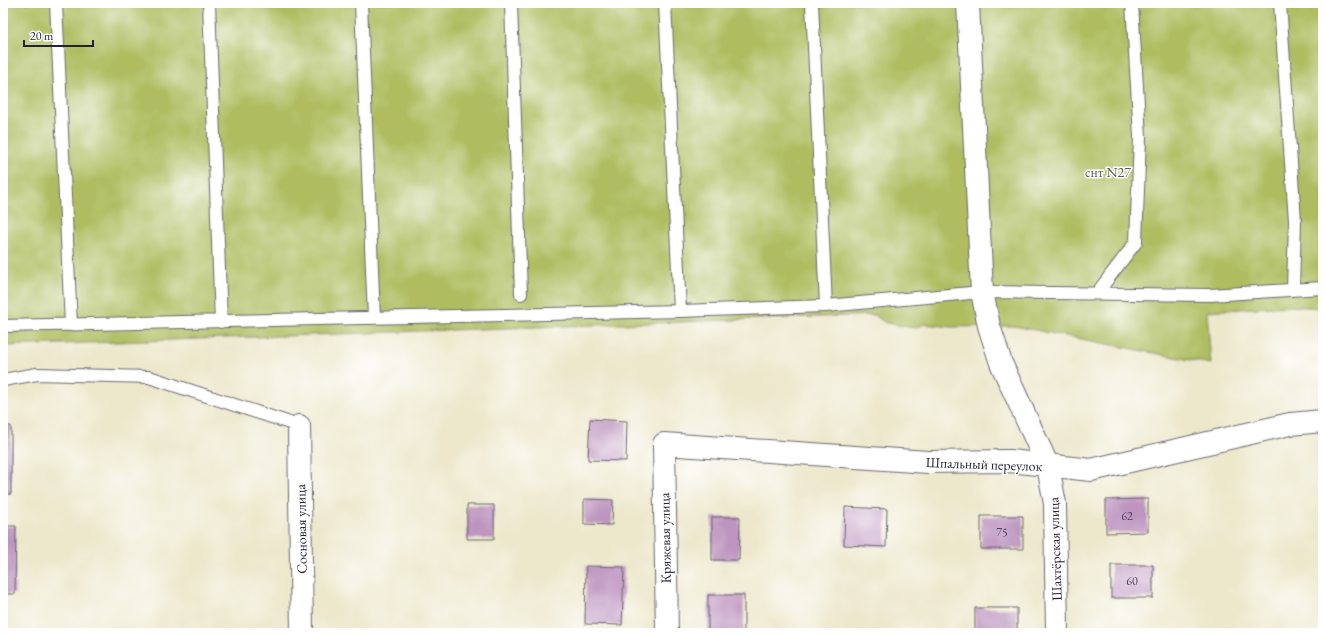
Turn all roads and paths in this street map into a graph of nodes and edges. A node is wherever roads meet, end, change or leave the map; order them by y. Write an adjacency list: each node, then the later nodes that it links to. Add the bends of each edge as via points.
1 (56, 3): 19 (lane)
2 (208, 3): 18 (lane)
3 (361, 3): 17 (lane)
4 (511, 3): 14 (lane)
5 (665, 3): 16 (lane)
6 (812, 3): 15 (lane)
7 (968, 3): 12 (street, Шахтёрская улица)
8 (1132, 3): 13 (lane, via 1140,137 1136,242)
9 (1280, 3): 11 (lane, via 1295,221)
10 (1323, 288): 11 (lane)
11 (1293, 290): 13 (lane, via 1210,294)
12 (982, 292): 13 (lane); 15 (lane); 25 (street, Шахтёрская улица, via 989,326 1001,363)
13 (1097, 293)
14 (521, 294)
15 (826, 306): 16 (lane)
16 (680, 311): 17 (lane)
17 (374, 318): 18 (lane)
18 (221, 322): 19 (lane)
19 (71, 325): 20 (lane)
20 (3, 326)
21 (3, 380): 23 (lane, via 37,374 149,377)
22 (1323, 421): 25 (street, Шпальный переулок, via 1290,424 1091,470)
23 (299, 426): 26 (street, Сосновая улица)
24 (664, 444): 25 (street, Шпальный переулок, via 928,462 1010,461); 27 (street, Кряжевая улица)
25 (1048, 466): 28 (street, Шахтёрская улица, via 1055,504)
26 (302, 633)
27 (667, 633)
28 (1058, 633)

